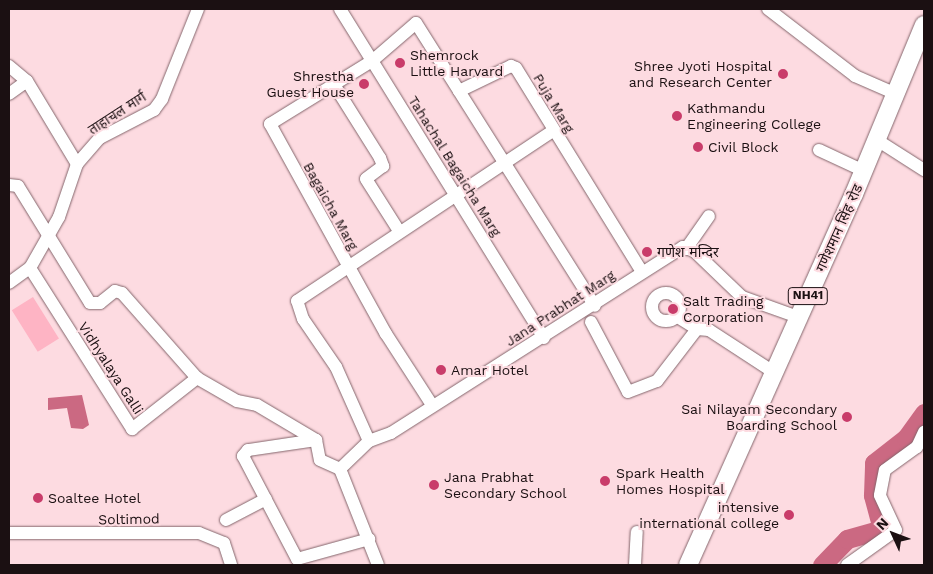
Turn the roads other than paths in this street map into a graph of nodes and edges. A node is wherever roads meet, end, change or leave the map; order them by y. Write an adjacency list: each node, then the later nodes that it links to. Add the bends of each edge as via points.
1 (198, 9): 16 (street, ताहाचल मार्ग, via 162,99 154,110 100,138)
2 (340, 9): 5 (street, Tahachal Bagaicha Marg)
3 (768, 9): 11 (street, via 855,76)
4 (923, 33): 11 (highway, गणेशमान सिंह रोड / NH41)
5 (372, 61): 8 (street, Bagaicha Marg); 9 (street, via 416,23); 20 (street, Tahachal Bagaicha Marg)
6 (9, 66): 7 (street)
7 (27, 81): 10 (street); 16 (street)
8 (333, 83): 22 (street, via 380,158 383,166 366,179); 26 (street, Bagaicha Marg, via 270,124)
9 (459, 91): 12 (street, Puja Marg, via 511,66); 15 (street)
10 (9, 94)
11 (896, 94): 13 (highway, गणेशमान सिंह रोड / NH41)
12 (553, 131): 15 (street); 27 (street, Puja Marg)
13 (877, 140): 17 (street); 18 (highway, गणेशमान सिंह रोड / NH41)
14 (819, 150): 18 (street)
15 (506, 162): 20 (street); 29 (street)
16 (76, 164): 23 (street, ताहाचल मार्ग, via 60,217)
17 (924, 170)
18 (864, 171): 31 (highway, गणेशमान सिंह रोड / NH41)
19 (9, 185): 23 (street, via 18,186)
20 (456, 198): 22 (street); 34 (street, Tahachal Bagaicha Marg)
21 (709, 216): 24 (street)
22 (399, 231): 26 (street)
23 (46, 237): 25 (street, ताहाचल मार्ग); 36 (street, via 90,303 100,303 115,291 122,293)
24 (686, 248): 27 (street, Jana Prabhat Marg); 31 (street, via 742,297)
25 (30, 268): 28 (street, ताहाचल मार्ग); 36 (street, Vidhyalaya Galli, via 132,429)
26 (350, 270): 37 (street, Bagaicha Marg); 40 (street, via 297,301 303,319 336,367)
27 (642, 272): 29 (street, Jana Prabhat Marg)
28 (9, 283)
29 (595, 306): 34 (street, Jana Prabhat Marg)
30 (676, 316): 33 (street)
31 (798, 317): 35 (highway, गणेशमान सिंह रोड / NH41)
32 (591, 322): 33 (street, via 628,392 657,381)
33 (697, 329): 35 (street, via 710,330)
34 (544, 338): 37 (street, Jana Prabhat Marg)
35 (775, 373): 50 (highway, गणेशमान सिंह रोड / NH41)
36 (197, 378): 39 (street, via 237,401 257,405)
37 (432, 405): 40 (street, Jana Prabhat Marg, via 391,433)
38 (924, 432): 51 (street, via 917,447 885,470 880,495 896,530)
39 (316, 440): 41 (street, via 320,460); 42 (street, via 245,453)
40 (369, 441): 41 (street, Jana Prabhat Marg)
41 (340, 469): 46 (street)
42 (266, 499): 43 (street); 46 (street, via 297,559)
43 (226, 520)
44 (637, 532): 49 (street)
45 (9, 533): 47 (street, Soltimod, via 199,533 224,543)
46 (369, 539): 48 (street)
47 (231, 565)
48 (378, 565)
49 (635, 565)
50 (688, 565)
51 (847, 565)

